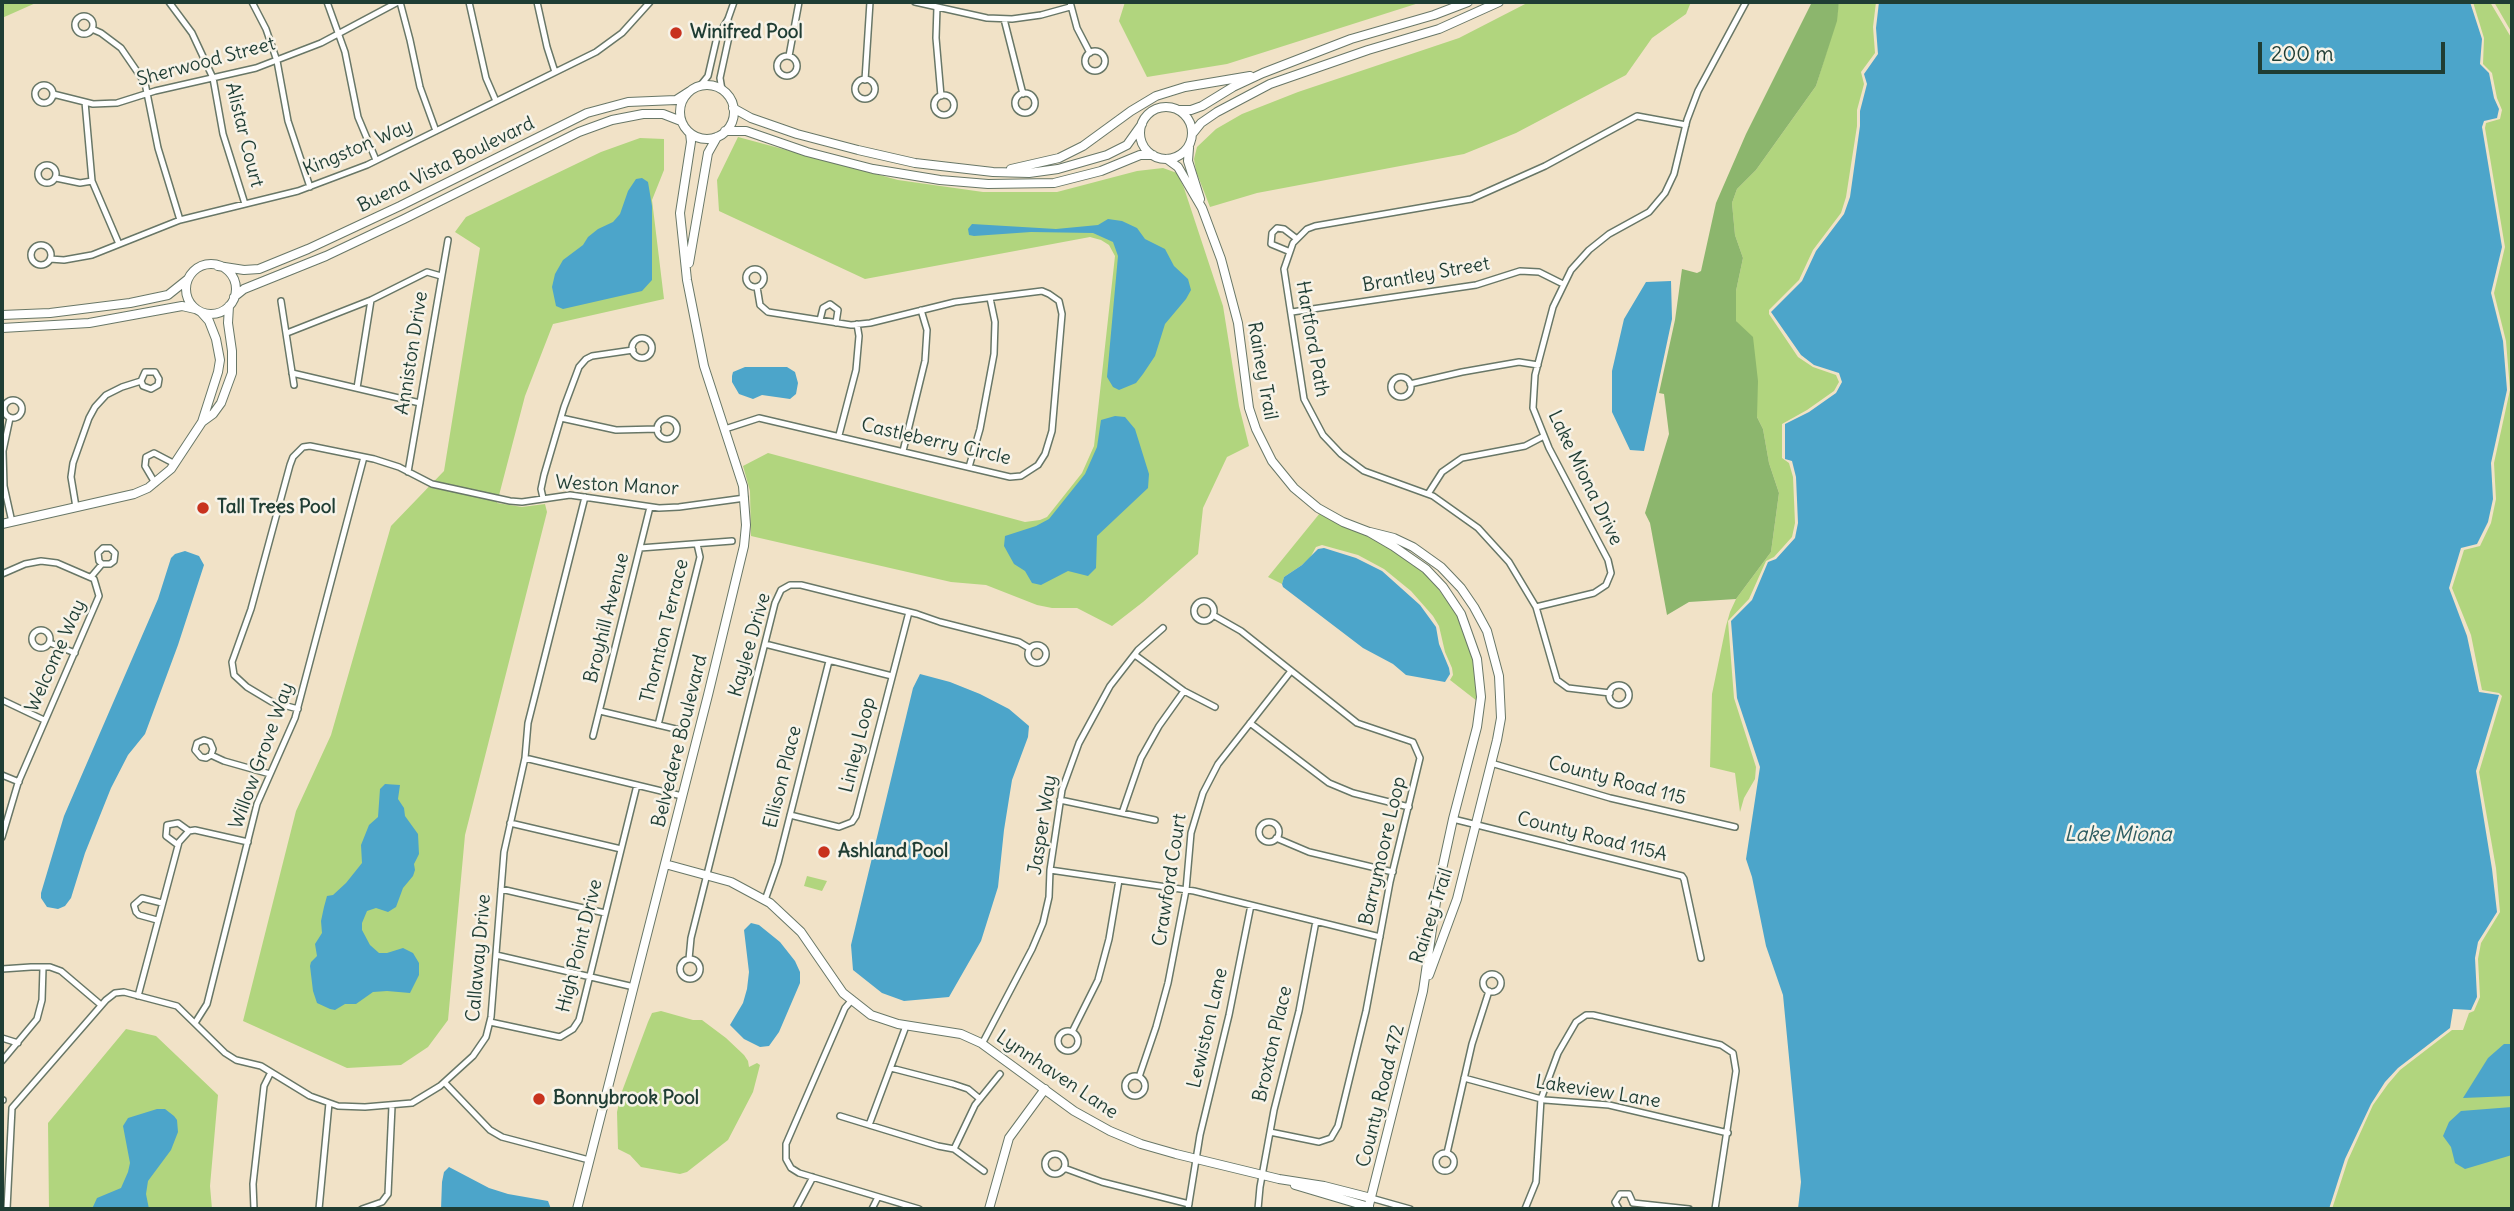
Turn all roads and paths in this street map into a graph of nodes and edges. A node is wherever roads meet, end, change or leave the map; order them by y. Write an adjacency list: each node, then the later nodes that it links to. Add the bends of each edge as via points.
1 (169, 2): 26 (street, Alistar Court, via 192,33)
2 (252, 2): 23 (street)
3 (327, 2): 20 (street)
4 (399, 2): 20 (street, Sherwood Street); 42 (street)
5 (469, 2): 35 (street, via 486,78)
6 (537, 2): 24 (street)
7 (650, 2): 24 (street, Kingston Way, via 610,43)
8 (734, 2): 17 (street)
9 (799, 2): 22 (street)
10 (870, 2): 27 (street)
11 (915, 2): 16 (street)
12 (1468, 2): 25 (street)
13 (1499, 2): 44 (street, via 1438,29 1270,84 1217,112)
14 (1746, 2): 41 (street, Lake Miona Drive, via 1703,81)
15 (1070, 5): 18 (street, via 1041,16); 21 (street)
16 (937, 7): 18 (street); 34 (street)
17 (729, 19): 28 (street, via 717,37 708,76); 29 (street)
18 (1004, 19): 32 (street)
19 (92, 29): 31 (street, via 121,48)
20 (339, 34): 23 (street, Sherwood Street); 49 (street, via 354,104)
21 (1090, 53)
22 (789, 57)
23 (277, 61): 26 (street, Sherwood Street); 53 (street, via 288,121)
24 (555, 72): 35 (street, Kingston Way)
25 (1263, 73): 38 (street, via 1202,106); 50 (street, via 1156,96 1059,158)
26 (213, 78): 31 (street, Sherwood Street); 54 (street, Alistar Court, via 223,134)
27 (865, 80)
28 (700, 86): 29 (street); 30 (street, Buena Vista Boulevard)
29 (722, 90): 37 (street)
30 (690, 91): 39 (street, via 681,105); 62 (street, Buena Vista Boulevard, via 676,100 628,102 587,113 377,217 259,269)
31 (148, 93): 36 (street, Sherwood Street, via 117,103); 56 (street, via 158,148)
32 (1023, 93)
33 (53, 94): 36 (street, Sherwood Street)
34 (941, 96)
35 (496, 101): 42 (street, Kingston Way)
36 (85, 102): 52 (street)
37 (733, 108): 45 (street); 50 (street, via 797,134 858,150 915,163)
38 (1179, 110): 40 (street, via 1153,110); 44 (street)
39 (681, 121): 43 (street); 70 (street, Buena Vista Boulevard, via 663,114 643,114 579,132 326,256 244,289)
40 (1142, 124): 47 (street, via 1143,145); 50 (street, via 1127,145 1107,155 1058,169)
41 (1686, 125): 57 (street, via 1637,116 1545,166 1471,199 1324,223 1307,229); 66 (street, Lake Miona Drive, via 1674,174 1661,200 1598,241)
42 (436, 131): 49 (street, Kingston Way)
43 (690, 133): 45 (street, via 704,139); 65 (street, Belvedere Boulevard, via 680,213)
44 (1193, 133): 46 (street)
45 (722, 134): 47 (street, via 747,131 873,169 988,184 1064,181); 65 (street, Belvedere Boulevard, via 708,153)
46 (1189, 147): 48 (street); 55 (street, Rainey Trail, via 1188,160)
47 (1153, 155): 48 (street)
48 (1167, 159): 55 (street, Rainey Trail, via 1178,166)
49 (376, 160): 53 (street, Kingston Way)
50 (993, 172)
51 (56, 178): 52 (street)
52 (92, 181): 59 (street)
53 (310, 187): 54 (street, Kingston Way)
54 (245, 204): 56 (street, Kingston Way)
55 (1202, 208): 112 (street, Rainey Trail, via 1228,282 1250,408 1266,449 1287,480 1310,502)
56 (180, 220): 59 (street, Kingston Way)
57 (1297, 239): 60 (street); 60 (street, via 1284,229 1272,233 1271,244)
58 (448, 240): 63 (street, Anniston Drive)
59 (119, 244): 61 (street, Kingston Way, via 80,258)
60 (1288, 251): 74 (street, Hartford Path, via 1284,269)
61 (50, 259)
62 (218, 266): 64 (street, Buena Vista Boulevard, via 197,269); 70 (street, via 234,282)
63 (441, 276): 69 (street, via 427,272); 90 (street, Anniston Drive)
64 (188, 279): 72 (street, via 187,295); 75 (street, Buena Vista Boulevard, via 168,295 130,303)
65 (687, 280): 95 (street, Belvedere Boulevard, via 704,366)
66 (1563, 284): 74 (street, Brantley Street, via 1539,272 1520,271 1476,285); 82 (street, Lake Miona Drive)
67 (757, 287): 76 (street, Castleberry Circle, via 760,304 768,312)
68 (990, 298): 73 (street, Castleberry Circle); 101 (street, via 994,354); 101 (street, Castleberry Circle, via 1042,291 1059,301 1062,314 1052,431 1038,465 1021,476)
69 (371, 300): 80 (street); 89 (street)
70 (232, 301): 72 (street, Buena Vista Boulevard, via 216,314); 85 (street, via 228,323)
71 (281, 301): 80 (street)
72 (198, 310): 79 (street, Buena Vista Boulevard, via 182,306 89,323); 83 (street, via 209,321 216,339)
73 (921, 310): 78 (street, Castleberry Circle); 98 (street, via 927,330 925,361)
74 (1292, 312): 104 (street, Hartford Path, via 1304,399 1323,435 1364,471)
75 (2, 316)
76 (820, 320): 77 (street, Castleberry Circle); 77 (street, Castleberry Circle, via 823,308 830,304 838,310)
77 (836, 323): 78 (street, Castleberry Circle)
78 (857, 324): 96 (street, via 856,370)
79 (2, 328)
80 (287, 333): 84 (street)
81 (633, 350): 92 (street, via 592,356 582,362)
82 (1538, 365): 87 (street, via 1519,362); 97 (street, Lake Miona Drive, via 1533,408)
83 (218, 372): 85 (street); 93 (street)
84 (292, 373): 88 (street); 89 (street)
85 (231, 375): 93 (street, via 221,403)
86 (141, 381): 108 (street, via 106,395 89,418 73,463)
87 (1410, 384)
88 (294, 385)
89 (357, 388): 90 (street)
90 (420, 403): 102 (street, Anniston Drive)
91 (10, 418): 110 (street, via 3,451)
92 (561, 418): 94 (street, via 615,430); 106 (street, via 542,485)
93 (202, 422): 100 (street)
94 (658, 429)
95 (725, 429): 96 (street, Castleberry Circle, via 760,418); 107 (street, Belvedere Boulevard)
96 (839, 435): 98 (street, Castleberry Circle)
97 (1544, 436): 104 (street, via 1525,446 1462,458 1442,472); 119 (street, Lake Miona Drive, via 1611,573 1600,590)
98 (903, 451): 101 (street, Castleberry Circle)
99 (364, 457): 102 (street, Weston Manor); 135 (street, Willow Grove Way); 135 (street, Weston Manor, via 310,446 292,457 232,662 234,675 247,687 272,702)
100 (175, 464): 103 (street); 103 (street, via 154,453 146,457 145,467)
101 (969, 467)
102 (408, 472): 106 (street, Weston Manor, via 432,484 497,499 522,502)
103 (155, 483): 108 (street, via 134,494)
104 (1428, 494): 119 (street, Hartford Path, via 1462,515 1494,544)
105 (586, 497): 106 (street, Weston Manor); 109 (street, Weston Manor); 143 (street, Callaway Drive, via 531,713)
106 (543, 498)
107 (745, 498): 109 (street, Weston Manor); 149 (street, Belvedere Boulevard, via 744,546)
108 (76, 507): 110 (street)
109 (650, 507): 115 (street, Broyhill Avenue)
110 (12, 522): 111 (street)
111 (2, 524)
112 (1369, 532): 144 (street, Rainey Trail, via 1394,538 1432,560 1461,588 1479,615 1493,648 1500,686 1500,718); 154 (street, Rainey Trail, via 1406,553 1435,578 1456,605 1474,645 1480,711)
113 (732, 541): 114 (street)
114 (697, 544): 115 (street); 139 (street, Thornton Terrace, via 700,557)
115 (640, 548): 136 (street, Broyhill Avenue)
116 (102, 564): 118 (street)
117 (2, 574): 118 (street, Welcome Way, via 41,561)
118 (91, 578): 126 (street, Welcome Way, via 99,596)
119 (1536, 607): 132 (street, Hartford Path, via 1556,680 1568,688)
120 (909, 612): 124 (street, Kaylee Drive, via 790,585 778,595); 125 (street, Kaylee Drive); 130 (street, Linley Loop)
121 (1213, 615): 129 (street, Barrymoore Loop)
122 (1163, 628): 127 (street, Jasper Way)
123 (50, 642): 126 (street)
124 (765, 644): 128 (street); 168 (street, Kaylee Drive)
125 (1029, 648)
126 (75, 653): 137 (street, Welcome Way)
127 (1135, 655): 131 (street); 150 (street, Jasper Way, via 1088,725)
128 (829, 661): 130 (street); 153 (street, Ellison Place)
129 (1291, 671): 138 (street, Crawford Court); 151 (street, Barrymoore Loop, via 1357,723 1413,743 1420,758)
130 (892, 676): 153 (street, Linley Loop, via 852,822 839,827)
131 (1184, 691): 134 (street); 152 (street, via 1144,751)
132 (1610, 693)
133 (2, 701): 137 (street)
134 (1215, 707)
135 (298, 709): 146 (street, Willow Grove Way)
136 (600, 711): 139 (street); 141 (street, Broyhill Avenue)
137 (44, 720): 147 (street, Welcome Way)
138 (1250, 723): 151 (street, via 1329,783); 171 (street, Crawford Court, via 1218,764 1203,793 1191,833)
139 (658, 725): 140 (street)
140 (684, 731)
141 (593, 736)
142 (211, 755): 146 (street)
143 (525, 758): 148 (street); 156 (street, Callaway Drive)
144 (1491, 763): 157 (street, Rainey Trail); 158 (street, County Road 115, via 1610,798)
145 (2, 775): 147 (street)
146 (270, 775): 162 (street, Willow Grove Way)
147 (19, 782): 160 (street, Welcome Way)
148 (637, 785): 149 (street); 164 (street, High Point Drive)
149 (682, 796): 165 (street, Belvedere Boulevard)
150 (1060, 800): 152 (street); 166 (street, Jasper Way)
151 (1409, 807): 167 (street, Barrymoore Loop)
152 (1122, 813): 155 (street)
153 (789, 815): 172 (street, Ellison Place)
154 (1453, 819): 157 (street, County Road 115A); 186 (street, Rainey Trail)
155 (1156, 820)
156 (510, 823): 164 (street); 170 (street, Callaway Drive)
157 (1475, 824): 180 (street, County Road 115A, via 1682,876); 186 (street, Rainey Trail, via 1457,899)
158 (1735, 827)
159 (189, 831): 162 (street); 163 (street); 163 (street, via 178,823 167,825 166,836)
160 (2, 837)
161 (1276, 838): 167 (street, via 1309,852)
162 (248, 842): 192 (street, Willow Grove Way, via 205,1010)
163 (177, 845): 173 (street)
164 (621, 849): 175 (street, High Point Drive)
165 (665, 864): 168 (street, Lynnhaven Lane); 185 (street, Belvedere Boulevard)
166 (1050, 870): 169 (street); 197 (street, Jasper Way, via 1049,897 1038,937)
167 (1393, 872): 178 (street, Barrymoore Loop)
168 (706, 875): 172 (street, Lynnhaven Lane); 181 (street, Kaylee Drive)
169 (1119, 880): 171 (street); 194 (street, via 1098,979)
170 (501, 889): 175 (street); 179 (street, Callaway Drive)
171 (1186, 890): 174 (street); 202 (street, Crawford Court, via 1162,1006)
172 (765, 900): 189 (street, Lynnhaven Lane, via 802,932)
173 (162, 903): 176 (street); 176 (street, via 143,898 135,905 139,915)
174 (1251, 905): 177 (street); 216 (street, Lewiston Lane)
175 (605, 913): 184 (street, High Point Drive)
176 (158, 920): 188 (street)
177 (1316, 921): 178 (street); 212 (street, Broxton Place)
178 (1380, 937): 212 (street, Barrymoore Loop, via 1335,1133 1319,1142)
179 (496, 955): 184 (street); 191 (street, Callaway Drive)
180 (1701, 958)
181 (689, 959)
182 (43, 968): 183 (street); 190 (street, via 69,976); 196 (street, via 37,1019)
183 (2, 969)
184 (590, 977): 185 (street); 191 (street, High Point Drive, via 579,1020 567,1034 553,1036)
185 (634, 987): 217 (street, Belvedere Boulevard)
186 (1423, 991): 224 (street, County Road 472)
187 (1489, 991): 203 (street)
188 (138, 996): 190 (street, Callaway Drive, via 119,992); 192 (street, Callaway Drive, via 177,1006)
189 (851, 1001): 193 (street, Lynnhaven Lane, via 871,1015); 222 (street, via 785,1149 791,1168)
190 (101, 1005): 220 (street, via 12,1108)
191 (491, 1022): 204 (street, Callaway Drive, via 481,1046)
192 (195, 1023): 200 (street, Callaway Drive, via 225,1053)
193 (906, 1026): 197 (street, Lynnhaven Lane, via 961,1034); 199 (street)
194 (1072, 1032)
195 (2, 1038): 196 (street)
196 (18, 1042): 198 (street)
197 (982, 1044): 205 (street, Lynnhaven Lane)
198 (2, 1061)
199 (891, 1068): 206 (street, via 960,1087); 211 (street)
200 (271, 1072): 208 (street, Callaway Drive); 228 (street, via 264,1086)
201 (1000, 1074): 206 (street)
202 (1139, 1077)
203 (1464, 1077): 207 (street, Lakeview Lane); 215 (street)
204 (445, 1083): 209 (street, Callaway Drive, via 422,1099); 217 (street, via 489,1130 502,1137)
205 (1045, 1089): 216 (street, Lynnhaven Lane, via 1117,1134); 235 (street, via 1009,1138)
206 (980, 1099): 214 (street)
207 (1541, 1099): 213 (street, Lakeview Lane, via 1609,1105); 213 (street, via 1558,1053 1576,1022 1593,1015 1729,1049 1737,1072); 238 (street, via 1537,1172)
208 (329, 1103): 209 (street, Callaway Drive); 229 (street)
209 (392, 1105): 230 (street, via 388,1194 382,1202)
210 (840, 1116): 211 (street)
211 (869, 1125): 214 (street)
212 (1269, 1132): 221 (street, Broxton Place)
213 (1728, 1133): 241 (street)
214 (954, 1149): 219 (street)
215 (1447, 1153)
216 (1196, 1158): 221 (street, Lynnhaven Lane); 226 (street, Lewiston Lane)
217 (589, 1160): 231 (street, Belvedere Boulevard)
218 (1064, 1168): 226 (street)
219 (984, 1171)
220 (5, 1172): 227 (street)
221 (1262, 1175): 224 (street, Lynnhaven Lane); 236 (street, Broxton Place)
222 (813, 1177): 223 (street); 232 (street)
223 (878, 1197): 233 (street); 234 (street)
224 (1371, 1206): 237 (street)
225 (1631, 1206): 239 (street, via 1629,1194 1620,1194 1615,1202); 240 (street)
226 (1189, 1207)
227 (7, 1209)
228 (254, 1209)
229 (319, 1209)
230 (362, 1209)
231 (577, 1209)
232 (796, 1209)
233 (872, 1209)
234 (919, 1209)
235 (989, 1209)
236 (1258, 1209)
237 (1410, 1209)
238 (1525, 1209)
239 (1619, 1209)
240 (1689, 1209)
241 (1715, 1209)

